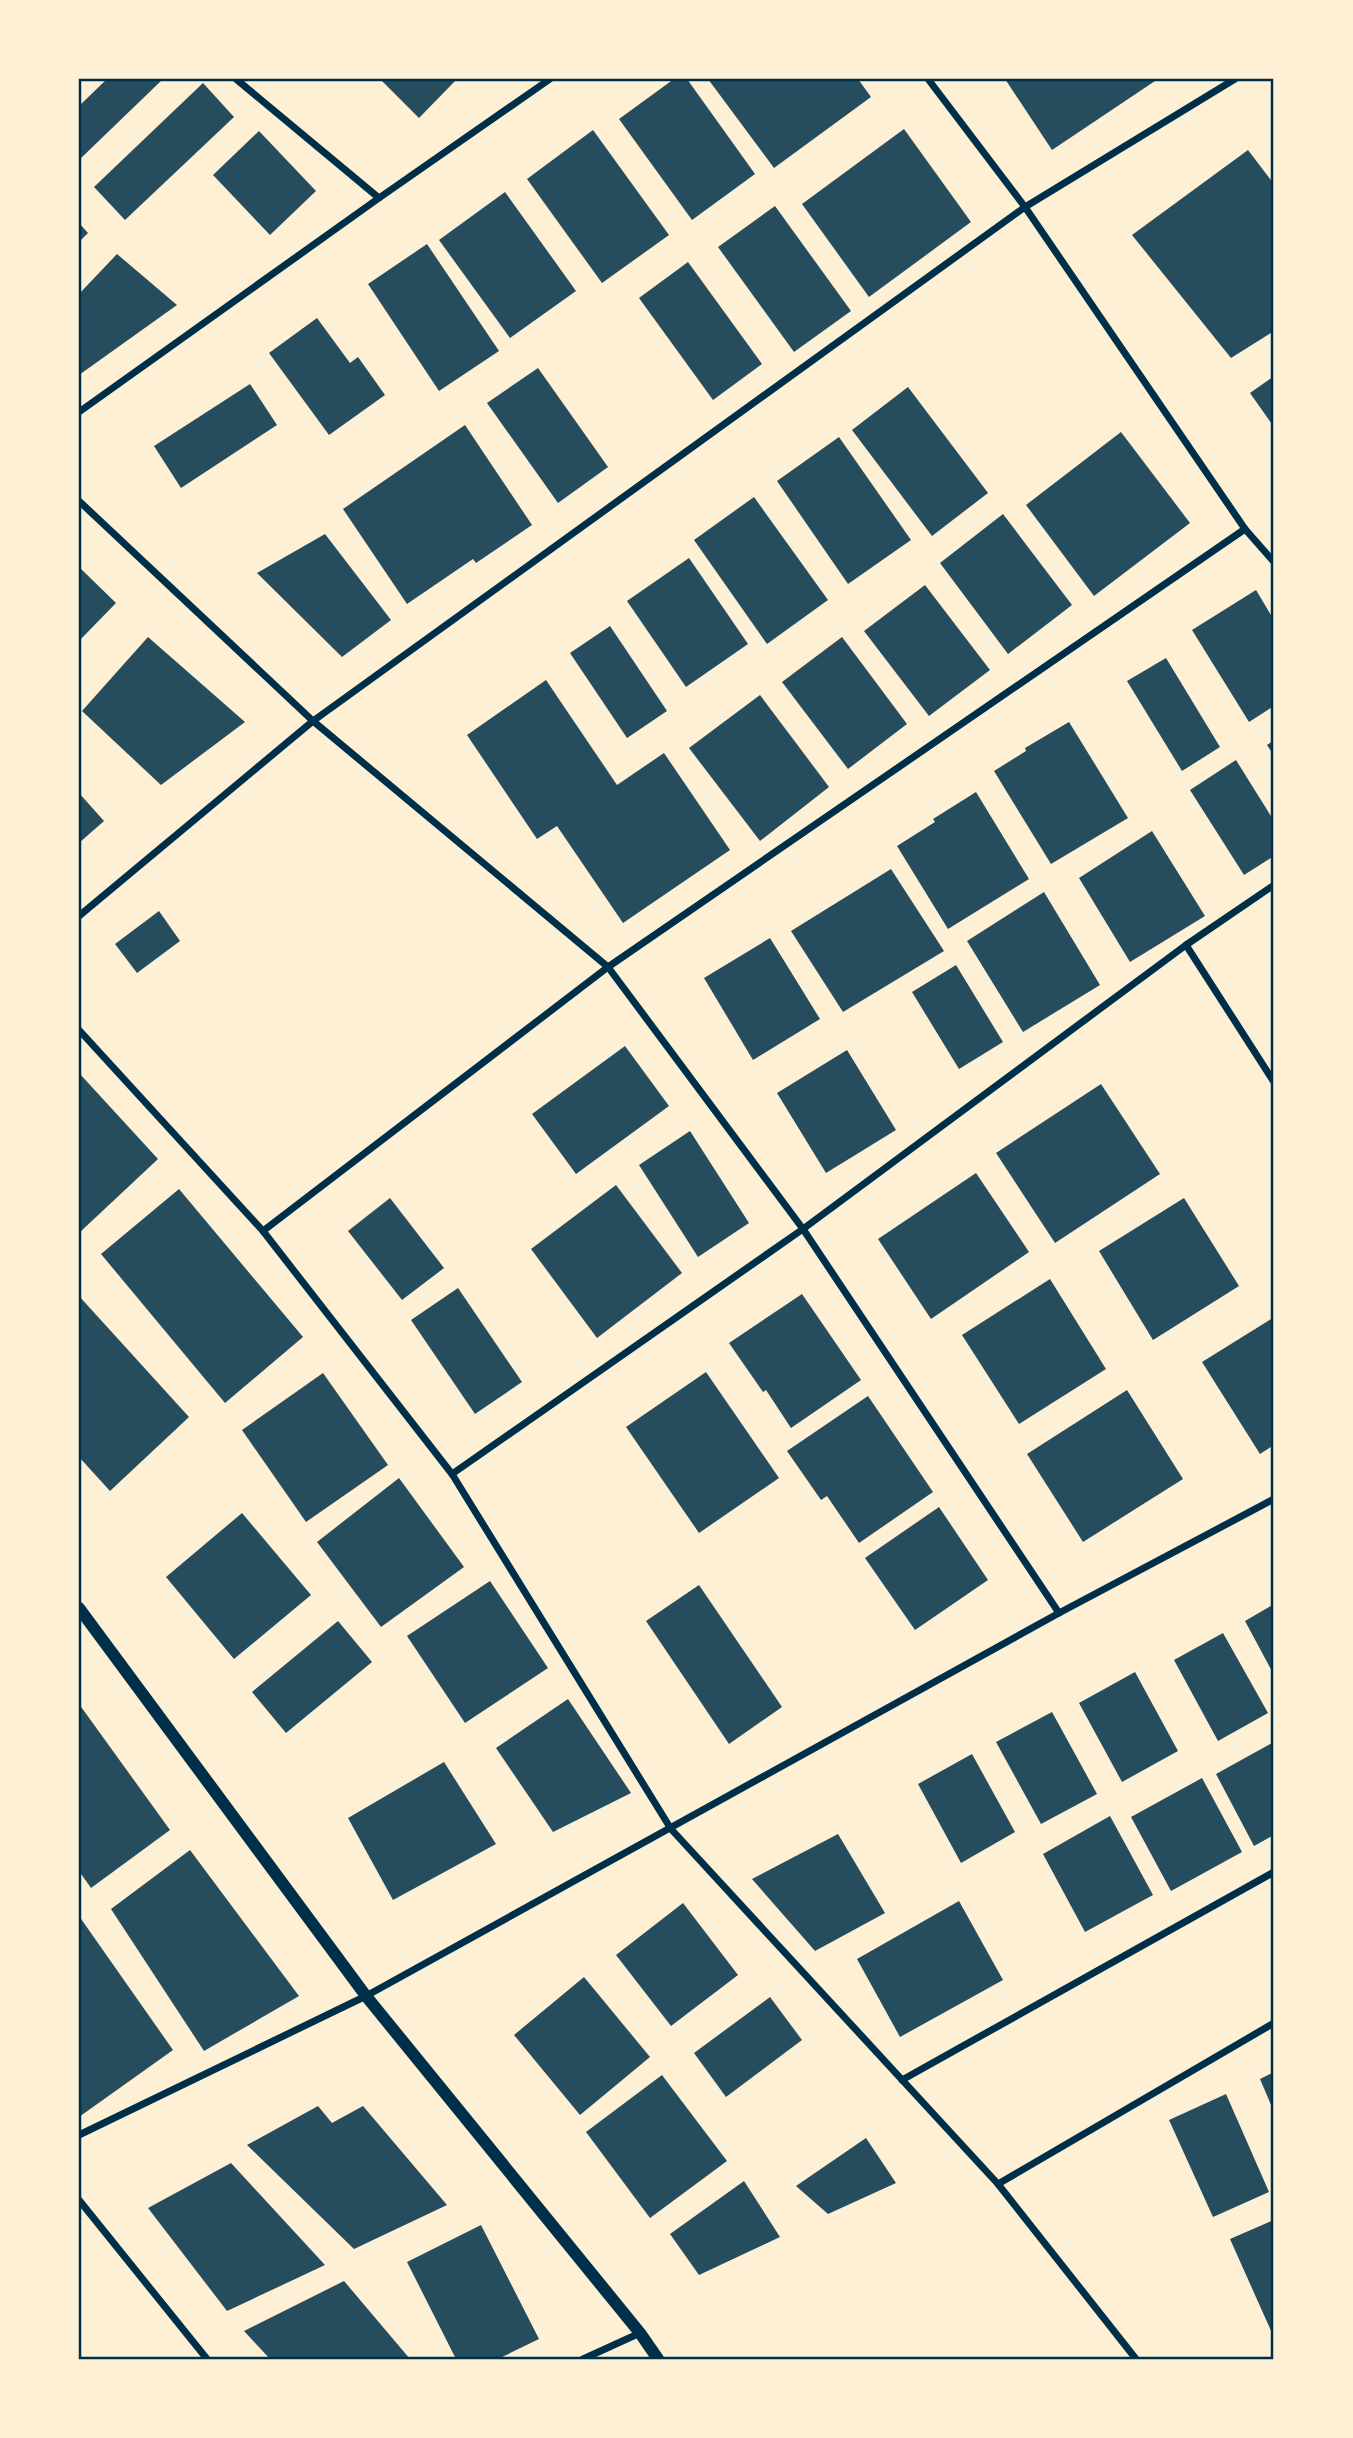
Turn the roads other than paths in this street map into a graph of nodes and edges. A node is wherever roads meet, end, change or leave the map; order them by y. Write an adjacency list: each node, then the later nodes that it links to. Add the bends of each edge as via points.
1 (236, 79): 5 (street)
2 (550, 79): 5 (street)
3 (928, 79): 6 (street)
4 (1235, 79): 6 (street)
5 (379, 198): 7 (street)
6 (1025, 207): 9 (street); 11 (street)
7 (79, 412)
8 (79, 500): 11 (street)
9 (1245, 529): 10 (street); 15 (street)
10 (1274, 562)
11 (313, 721): 13 (street); 15 (street)
12 (1274, 884): 14 (street)
13 (79, 916)
14 (1186, 945): 17 (street); 18 (street)
15 (608, 967): 18 (street); 19 (street)
16 (79, 1030): 19 (street)
17 (1274, 1082)
18 (803, 1229): 20 (street); 23 (street)
19 (263, 1231): 20 (street)
20 (452, 1474): 24 (street)
21 (1274, 1499): 23 (street)
22 (79, 1608): 26 (street)
23 (1059, 1613): 24 (street)
24 (671, 1829): 26 (street); 28 (street)
25 (1274, 1872): 28 (street)
26 (366, 1996): 29 (street); 32 (street)
27 (1274, 2023): 30 (street)
28 (902, 2080): 30 (street)
29 (79, 2135)
30 (998, 2184): 36 (street)
31 (79, 2200): 33 (street)
32 (640, 2333): 34 (street); 35 (street)
33 (207, 2359)
34 (583, 2359)
35 (658, 2359)
36 (1136, 2359)

